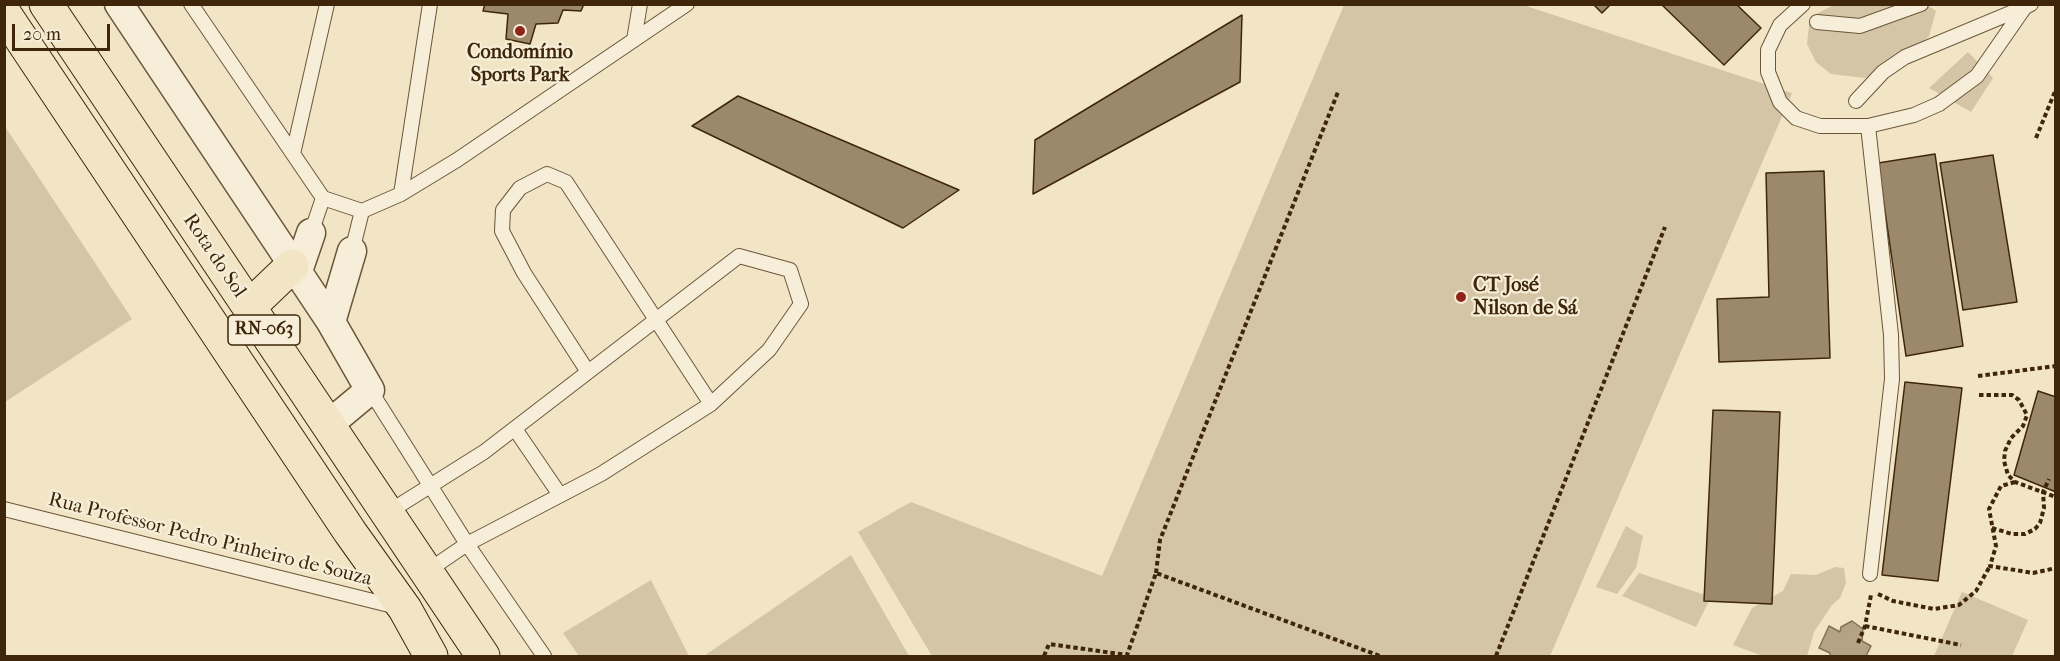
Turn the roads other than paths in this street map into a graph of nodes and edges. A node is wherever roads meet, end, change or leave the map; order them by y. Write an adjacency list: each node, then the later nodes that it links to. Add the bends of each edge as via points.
1 (46, 4): 23 (main road, Rota do Sol / RN-063)
2 (119, 4): 22 (street)
3 (191, 4): 16 (lane)
4 (327, 4): 16 (lane)
5 (430, 4): 17 (lane)
6 (640, 4): 13 (lane)
7 (687, 4): 13 (lane)
8 (1803, 4): 15 (lane, via 1780,25 1768,50 1768,72 1780,102 1796,118 1820,126)
9 (1921, 4): 12 (lane, via 1860,26)
10 (2028, 6): 14 (lane, via 1905,57 1883,72); 15 (lane, via 1977,76 1958,92 1914,115)
11 (4, 13): 38 (main road, Rota do Sol / RN-063)
12 (1817, 22)
13 (634, 40): 17 (lane)
14 (1856, 101)
15 (1868, 126): 37 (lane, via 1891,335 1892,380)
16 (293, 154): 18 (lane)
17 (401, 194): 19 (lane)
18 (323, 198): 19 (lane); 20 (lane)
19 (362, 211): 21 (lane)
20 (311, 233): 22 (street)
21 (352, 251): 25 (street)
22 (295, 270): 23 (main road); 25 (street)
23 (249, 307): 29 (main road, Rota do Sol / RN-063)
24 (656, 321): 26 (lane); 26 (lane, via 566,182 547,174 520,188 503,210 502,231 524,273); 28 (lane); 28 (lane, via 739,256 790,270 801,304 769,350)
25 (331, 322): 27 (street)
26 (588, 372): 30 (lane)
27 (370, 390): 29 (street); 31 (lane)
28 (711, 404): 32 (lane, via 601,474)
29 (328, 425): 34 (main road, Rota do Sol / RN-063)
30 (515, 429): 31 (lane); 32 (lane)
31 (431, 487): 34 (lane); 35 (lane)
32 (560, 495): 35 (lane)
33 (4, 509): 38 (lane, Rua Professor Pedro Pinheiro de Souza)
34 (387, 513): 36 (main road, Rota do Sol / RN-063)
35 (467, 544): 36 (lane); 41 (lane)
36 (426, 572): 40 (main road, Rota do Sol / RN-063)
37 (1870, 574)
38 (405, 609): 39 (main road, Rota do Sol / RN-063)
39 (431, 657)
40 (483, 657)
41 (544, 657)

